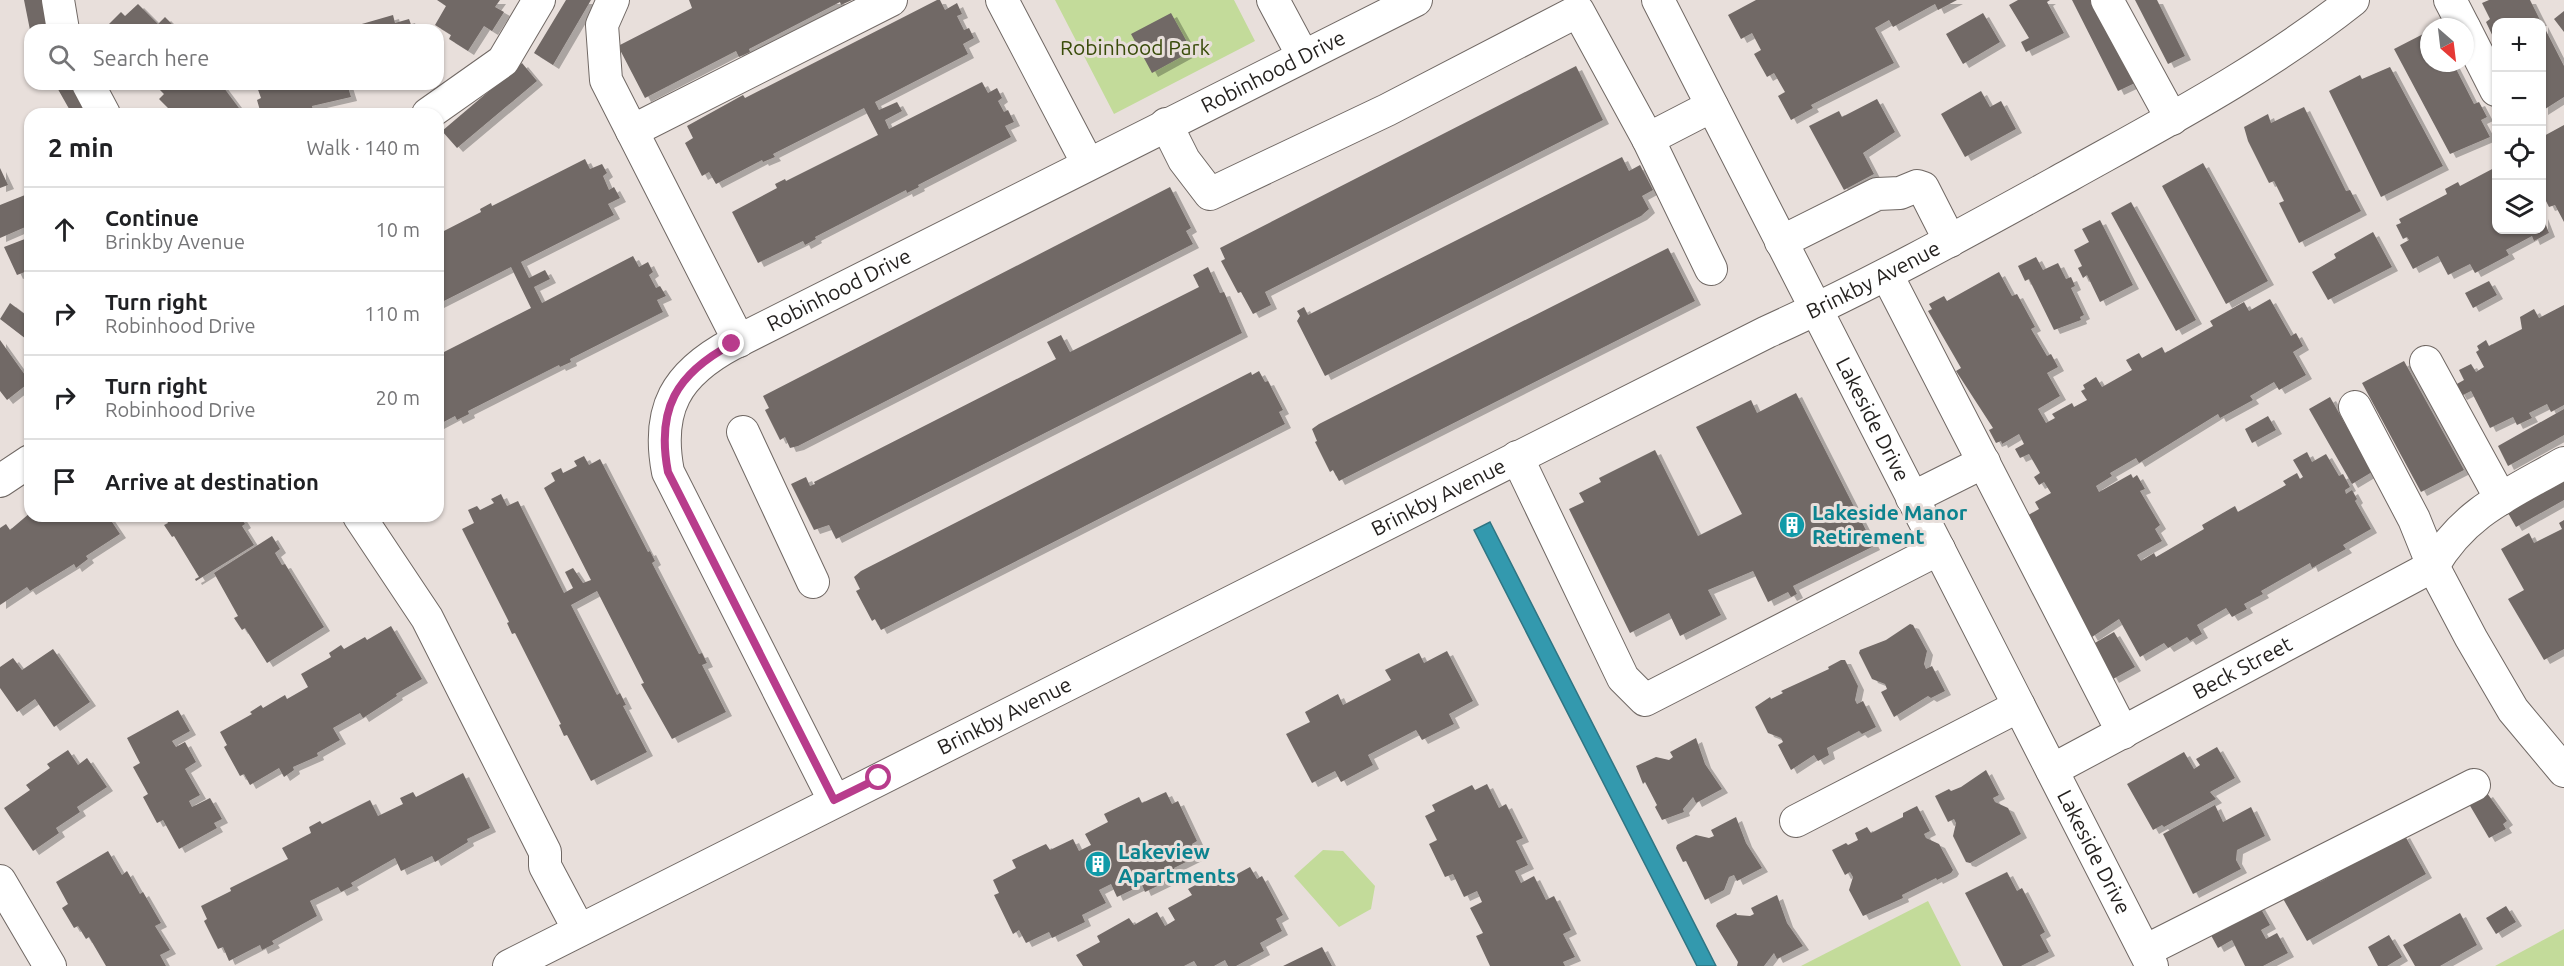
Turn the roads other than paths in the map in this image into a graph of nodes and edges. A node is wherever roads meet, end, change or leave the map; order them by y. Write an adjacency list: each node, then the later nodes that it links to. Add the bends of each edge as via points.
1 (58, 0): 13 (street)
2 (539, 0): 20 (street, via 503,61)
3 (613, 0): 23 (street, via 602,25 606,80)
4 (891, 0): 23 (street)
5 (1002, 0): 25 (street)
6 (1273, 0): 15 (street)
7 (1416, 0): 15 (street, Robinhood Drive)
8 (1659, 0): 18 (street, Lakeside Drive)
9 (2107, 0): 21 (street)
10 (2353, 0): 21 (street, Brinkby Avenue, via 2296,42)
11 (2450, 0): 12 (street)
12 (2459, 18)
13 (62, 24)
14 (2474, 47): 16 (street)
15 (1303, 56): 22 (street, Robinhood Drive)
16 (2492, 82)
17 (91, 90): 19 (street)
18 (1712, 106): 24 (street); 27 (street, Lakeside Drive)
19 (101, 108)
20 (436, 108)
21 (2172, 119): 26 (street, Brinkby Avenue)
22 (1166, 124): 24 (street, via 1184,160 1210,194 1387,110 1578,11); 25 (street, Robinhood Drive)
23 (632, 131): 31 (street)
24 (1648, 139): 28 (street)
25 (1088, 164): 31 (street, Robinhood Drive)
26 (1950, 241): 27 (street, via 1923,188 1917,186 1900,193 1877,194); 29 (street, Brinkby Avenue)
27 (1781, 242): 30 (street, Lakeside Drive)
28 (1711, 269)
29 (1887, 275): 30 (street, Brinkby Avenue); 36 (street)
30 (1815, 310): 35 (street, Brinkby Avenue); 40 (street, Lakeside Drive)
31 (739, 341): 51 (street, Robinhood Drive, via 707,358 689,373 674,394 665,418 663,445 668,472)
32 (2426, 362): 41 (street)
33 (2355, 407): 44 (street, via 2414,519)
34 (743, 432): 45 (street)
35 (1517, 458): 43 (street, via 1623,678 1645,700); 51 (street, Brinkby Avenue)
36 (1984, 462): 40 (street); 47 (street)
37 (2564, 463): 41 (street)
38 (24, 465): 39 (street)
39 (0, 481)
40 (1912, 498): 43 (street, Lakeside Drive)
41 (2501, 499): 44 (street, via 2480,510 2447,541)
42 (363, 522): 54 (street, via 427,618 545,852 545,866)
43 (1939, 549): 46 (street, Lakeside Drive)
44 (2433, 566): 47 (street, Beck Street); 49 (street, via 2513,710)
45 (813, 582)
46 (2019, 706): 48 (street, Lakeside Drive); 52 (street)
47 (2123, 733): 48 (street, Beck Street)
48 (2052, 770): 55 (street, Lakeside Drive)
49 (2564, 771)
50 (2474, 785): 55 (street)
51 (834, 800): 54 (street, Brinkby Avenue)
52 (1796, 821)
53 (0, 881): 56 (street)
54 (579, 930): 57 (street, Brinkby Avenue)
55 (2149, 958)
56 (50, 966)
57 (508, 966)

